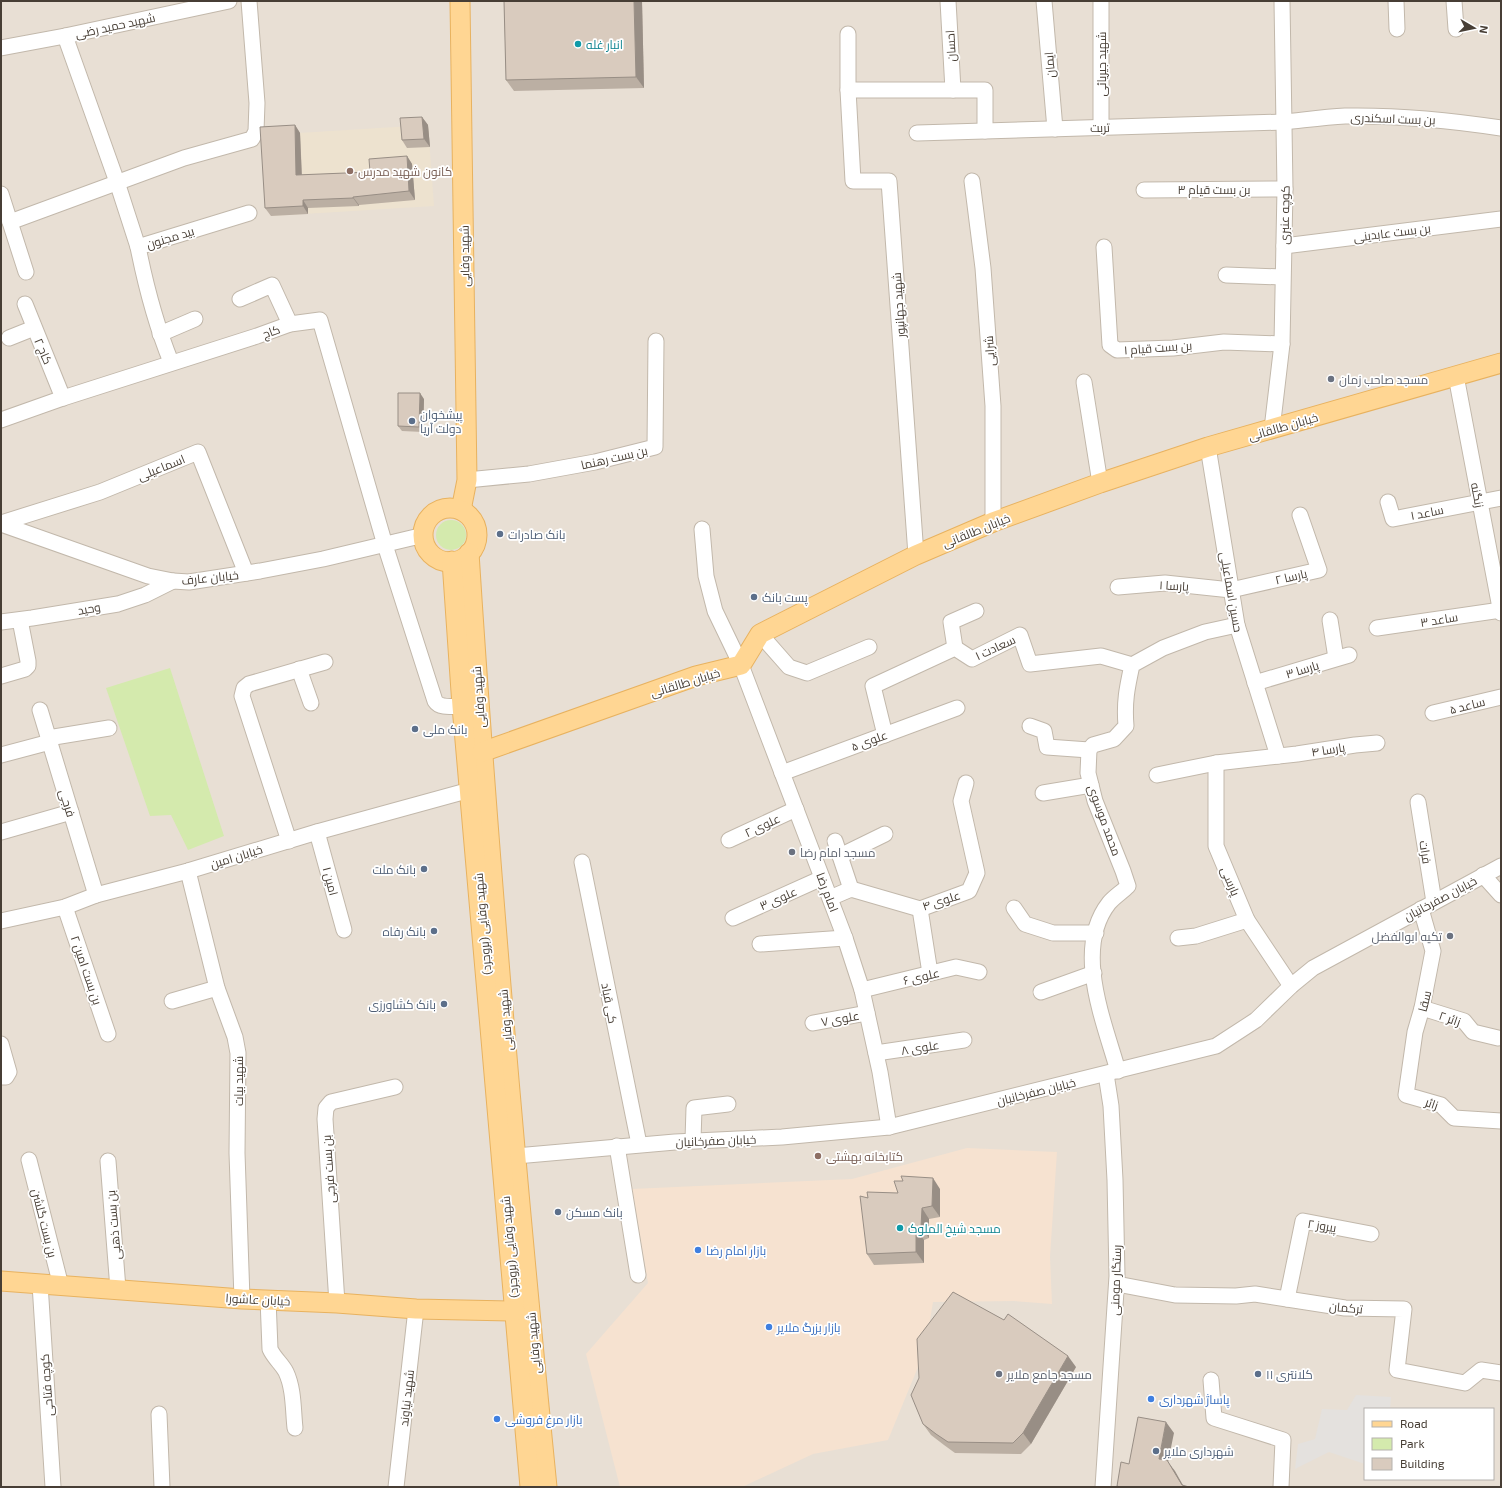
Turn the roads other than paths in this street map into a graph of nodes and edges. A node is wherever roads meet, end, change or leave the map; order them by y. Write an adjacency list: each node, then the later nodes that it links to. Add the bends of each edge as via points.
1 (229, 1): 13 (street, شهید حمید رضی)
2 (249, 1): 24 (street, via 257,103 256,131 252,139 184,158)
3 (460, 1): 54 (main road, شهید وفایی)
4 (948, 1): 16 (street, احسان)
5 (1044, 1): 20 (street, ایمان)
6 (1101, 1): 18 (street, شهید جیریائی)
7 (1282, 1): 17 (street, کوچه عنبری)
8 (1396, 1): 10 (street)
9 (1454, 1): 11 (street)
10 (1397, 29)
11 (1456, 29)
12 (848, 34): 15 (street, شهید جهانپور)
13 (65, 36): 14 (street, شهید حمید رضی); 24 (street)
14 (1, 48)
15 (848, 90): 16 (street); 67 (street, شهید جهانپور, via 853,181 889,181)
16 (953, 90): 21 (street, via 985,90)
17 (1284, 122): 18 (street, تربت); 19 (street, بن بست اسکندری, via 1344,116 1396,117 1445,120); 25 (street, کوچه عنبری)
18 (1101, 127): 20 (street, تربت)
19 (1501, 128)
20 (1055, 129): 21 (street, تربت)
21 (985, 131): 22 (street, تربت)
22 (917, 133)
23 (972, 181): 61 (street, شرایی, via 983,268 993,406)
24 (117, 182): 30 (street); 32 (street)
25 (1285, 189): 26 (street, بن بست قیام ۳); 31 (street, کوچه عنبری)
26 (1144, 190)
27 (1, 194): 30 (street)
28 (249, 213): 32 (street, بید مجنون)
29 (1501, 219): 31 (street, بن بست عابدینی)
30 (10, 222): 34 (street)
31 (1284, 246): 36 (street, کوچه عنبری)
32 (138, 247): 42 (street, بید مجنون)
33 (1104, 247): 45 (street, بن بست قیام ۱, via 1110,345 1117,350 1173,348 1224,342)
34 (26, 272)
35 (1226, 275): 36 (street)
36 (1282, 277): 45 (street, کوچه عنبری)
37 (240, 299): 40 (street, via 272,285)
38 (25, 304): 41 (street, کاج ۲)
39 (194, 319): 42 (street)
40 (290, 324): 46 (street, کاج); 65 (street, کاج, via 320,320)
41 (34, 328): 43 (street); 50 (street, کاج ۲)
42 (160, 334): 46 (street, بید مجنون)
43 (9, 338)
44 (656, 341): 54 (street, بن بست رهنما, via 655,447 595,462 529,474)
45 (1282, 344): 52 (street, کوچه عنبری)
46 (171, 362): 50 (street, کاج)
47 (1501, 363): 48 (main road, خیابان طالقانی)
48 (1456, 376): 52 (main road, خیابان طالقانی); 58 (street, زنگنه)
49 (1084, 382): 55 (street)
50 (64, 398): 51 (street, کاج)
51 (1, 420)
52 (1272, 429): 53 (main road, خیابان طالقانی)
53 (1208, 447): 55 (main road, خیابان طالقانی); 72 (street, حسین اسماعیلی)
54 (468, 480): 59 (main road, شهید وفایی)
55 (1100, 483): 61 (main road, خیابان طالقانی)
56 (1501, 498): 58 (street)
57 (1388, 502): 58 (street, ساعد ۱, via 1393,519)
58 (1480, 502): 74 (street, زنگنه)
59 (461, 510): 64 (main road, via 448,508 432,515 427,522); 66 (main road, via 472,518 476,526 476,544)
60 (1300, 515): 72 (street, پارسا ۲, via 1319,570)
61 (993, 522): 67 (main road, خیابان طالقانی)
62 (1, 523): 69 (street, اسماعیلی, via 100,492 198,452); 70 (street, خیابان عارف, via 148,576)
63 (702, 529): 85 (street, امام رضا, via 706,576 715,611)
64 (424, 536): 65 (street, خیابان عارف); 68 (main road, via 432,554 440,559)
65 (385, 545): 69 (street, خیابان عارف); 91 (street, via 435,701 442,706)
66 (469, 553): 68 (main road, via 457,561); 101 (main road, شهید وفایی)
67 (916, 555): 80 (main road, خیابان طالقانی)
68 (452, 561): 91 (main road, شهید وفایی (بروجرد))
69 (246, 573): 70 (street, خیابان عارف, via 205,580)
70 (173, 581): 75 (street, وحید, via 145,595 118,604)
71 (1118, 587): 72 (street, پارسا ۱, via 1164,583)
72 (1231, 590): 78 (street, حسین اسماعیلی)
73 (976, 611): 82 (street, via 951,622)
74 (1501, 611): 79 (street, ساعد ۳)
75 (20, 620): 77 (street, وحید); 87 (street, via 28,666)
76 (1330, 620): 88 (street, پارسا ۳, via 1343,657)
77 (1, 622)
78 (1236, 625): 84 (street, via 1205,632 1163,648); 88 (street, حسین اسماعیلی)
79 (1377, 628)
80 (760, 634): 81 (street, via 789,667 807,673); 85 (main road)
81 (869, 647)
82 (955, 648): 84 (street, سعادت ۱, via 972,659 1020,635 1030,664 1101,656); 97 (street, سعادت ۱, via 874,686)
83 (324, 662): 86 (street)
84 (1132, 665): 100 (street, via 1125,694 1126,726 1114,739 1093,745)
85 (741, 666): 101 (main road, خیابان طالقانی, via 696,676); 105 (street, امام رضا)
86 (298, 669): 90 (street); 117 (street, via 249,684 244,688 242,696)
87 (1, 676)
88 (1255, 683): 103 (street, حسین اسماعیلی)
89 (1501, 697): 94 (street, ساعد ۵)
90 (311, 703)
91 (462, 706): 109 (main road, شهید وفایی (بروجرد))
92 (957, 708): 97 (street, علوی ۵)
93 (40, 710): 98 (street, فرجی)
94 (1433, 713)
95 (1030, 726): 100 (street, via 1044,731 1047,747)
96 (109, 728): 98 (street)
97 (885, 735): 105 (street, علوی ۵)
98 (49, 740): 102 (street); 113 (street, فرجی)
99 (1377, 743): 103 (street, پارسا ۴)
100 (1089, 750): 108 (street, محمد موسوی, via 1088,773)
101 (482, 752): 168 (main road, شهید وفایی)
102 (1, 755)
103 (1278, 756): 104 (street, پارسا ۴)
104 (1216, 763): 106 (street, پارسا ۴); 135 (street, پارسی, via 1216,846)
105 (782, 773): 112 (street, امام رضا)
106 (1157, 775)
107 (966, 784): 133 (street, علوی ۴, via 962,801 977,873 969,891)
108 (1091, 785): 110 (street); 138 (street, محمد موسوی, via 1128,886 1110,902 1099,921)
109 (470, 790): 115 (street, خیابان امین); 183 (main road, شهید وفایی (بروجرد))
110 (1043, 793)
111 (1418, 802): 130 (street, فرات)
112 (796, 809): 118 (street, علوی ۲); 125 (street, امام رضا)
113 (71, 812): 114 (street); 128 (street, فرجی)
114 (1, 832)
115 (317, 832): 117 (street, خیابان امین); 137 (street, امین ۱)
116 (885, 834): 120 (street)
117 (289, 840): 123 (street, خیابان امین)
118 (729, 840)
119 (835, 840): 120 (street)
120 (840, 856): 126 (street)
121 (582, 862): 166 (street, کی قباد)
122 (1501, 866): 124 (street, خیابان صفرخانیان)
123 (188, 871): 128 (street, خیابان امین); 146 (street, شهید بیات)
124 (1483, 875): 127 (street); 130 (street, خیابان صفرخانیان)
125 (822, 878): 129 (street, امام رضا); 134 (street, علوی ۳)
126 (851, 889): 129 (street); 133 (street, علوی ۴)
127 (1501, 895)
128 (96, 896): 131 (street, خیابان امین)
129 (830, 898): 139 (street, امام رضا)
130 (1428, 905): 145 (street, خیابان صفرخانیان, via 1313,968); 150 (street, سقا, via 1434,951)
131 (65, 907): 136 (street, خیابان امین); 153 (street, بن بست امین ۲)
132 (1014, 908): 138 (street, via 1025,924 1053,933)
133 (920, 909): 144 (street)
134 (733, 918)
135 (1247, 920): 140 (street, via 1196,936); 145 (street, پارسی)
136 (1, 922)
137 (344, 930)
138 (1096, 933): 143 (street, محمد موسوی, via 1092,947)
139 (845, 938): 141 (street); 147 (street, امام رضا)
140 (1178, 938)
141 (760, 944)
142 (979, 972): 144 (street, علوی ۶, via 956,967)
143 (1094, 973): 148 (street); 158 (street, محمد موسوی)
144 (930, 974): 147 (street, علوی ۶)
145 (1291, 986): 158 (street, خیابان صفرخانیان, via 1256,1020 1216,1046)
146 (217, 988): 149 (street); 178 (street, شهید بیات, via 235,1037 238,1053 237,1153)
147 (862, 990): 151 (street, امام رضا)
148 (1041, 992)
149 (172, 1000)
150 (1422, 1008): 154 (street, زائر ۲, via 1464,1021 1473,1032); 161 (street, سقا, via 1415,1032)
151 (867, 1013): 152 (street, علوی ۷); 157 (street, امام رضا)
152 (813, 1022)
153 (108, 1034)
154 (1498, 1038)
155 (964, 1040): 157 (street, علوی ۸)
156 (1, 1044): 159 (street, via 9,1072 6,1077)
157 (876, 1053): 164 (street, امام رضا)
158 (1112, 1072): 164 (street, خیابان صفرخانیان); 175 (street, رستگار مومنی)
159 (1, 1077)
160 (395, 1087): 181 (street, بن بست فرجی, via 331,1102 326,1108)
161 (1406, 1095): 163 (street, زائر, via 1441,1105 1454,1118)
162 (728, 1104): 165 (street, via 694,1108)
163 (1501, 1121)
164 (889, 1127): 165 (street, خیابان صفرخانیان, via 782,1137)
165 (693, 1140): 166 (street, خیابان صفرخانیان)
166 (639, 1144): 167 (street, خیابان صفرخانیان)
167 (617, 1146): 168 (street, خیابان صفرخانیان); 172 (street)
168 (516, 1156): 192 (main road, شهید وفایی)
169 (29, 1160): 176 (street, بن بست گلشن)
170 (108, 1161): 177 (street, بن بست ذهبی)
171 (1371, 1234): 180 (street, پیروز ۲, via 1302,1221)
172 (638, 1275)
173 (1, 1281): 174 (main road, خیابان عاشورا)
174 (40, 1284): 176 (main road, خیابان عاشورا); 188 (street, کوچه فتاحی)
175 (1117, 1284): 180 (street, ترکمان, via 1175,1295 1255,1294); 193 (street, رستگار مومنی)
176 (61, 1286): 177 (main road, خیابان عاشورا)
177 (118, 1289): 178 (main road, خیابان عاشورا)
178 (242, 1299): 179 (main road, خیابان عاشورا)
179 (268, 1299): 181 (main road, خیابان عاشورا); 187 (street, via 270,1349 272,1356 286,1371 291,1385)
180 (1287, 1299): 184 (street, ترکمان, via 1345,1308 1404,1309 1397,1370 1465,1383 1481,1370)
181 (337, 1303): 182 (main road, خیابان عاشورا)
182 (416, 1309): 183 (main road, خیابان عاشورا); 190 (street, شهید نیاوند)
183 (515, 1312): 191 (main road, شهید وفایی)
184 (1501, 1373)
185 (1210, 1380): 194 (street, via 1214,1418 1283,1440)
186 (159, 1414): 189 (street)
187 (295, 1428)
188 (53, 1487)
189 (162, 1487)
190 (396, 1487)
191 (530, 1487)
192 (547, 1487)
193 (1102, 1487)
194 (1281, 1487)

